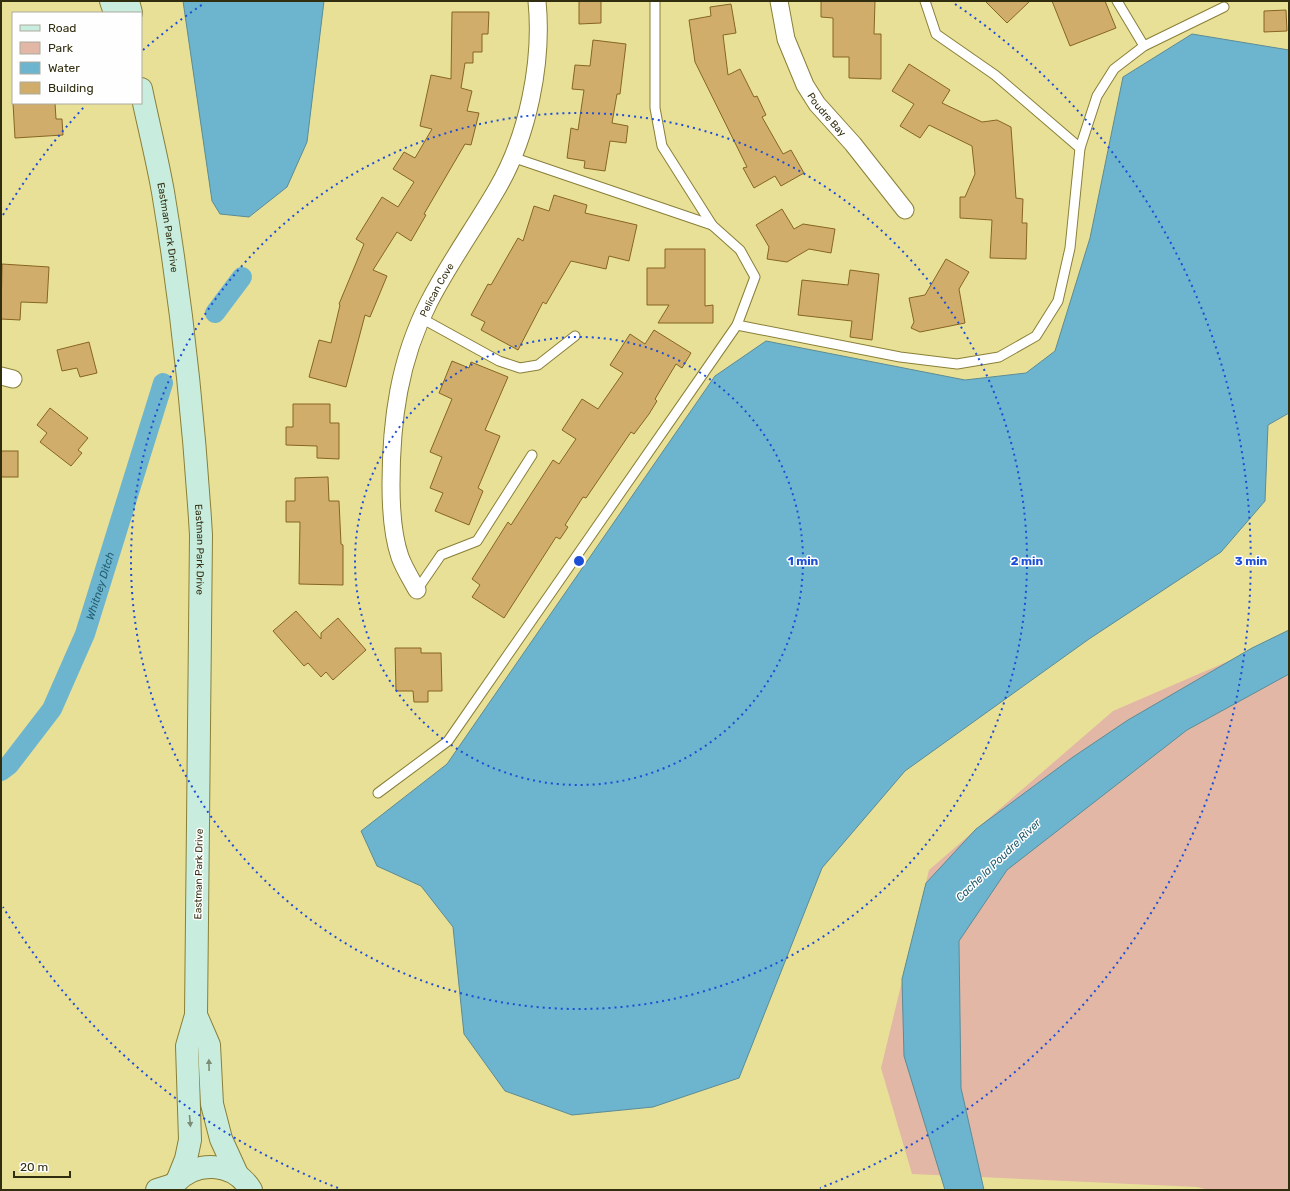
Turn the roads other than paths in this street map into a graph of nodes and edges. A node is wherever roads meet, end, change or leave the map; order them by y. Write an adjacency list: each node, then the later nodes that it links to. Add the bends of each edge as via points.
1 (112, 1): 9 (street)
2 (128, 1): 10 (street)
3 (537, 1): 14 (street, Pelican Cove, via 535,74 523,126)
4 (655, 1): 16 (lane, via 656,108 662,146)
5 (780, 1): 15 (street, Poudre Bay, via 786,39 805,85 817,104 853,144)
6 (925, 1): 13 (lane, via 936,34 995,75)
7 (1117, 1): 11 (lane)
8 (1224, 7): 11 (lane)
9 (115, 12)
10 (131, 12)
11 (1144, 46): 13 (lane, via 1114,69 1097,96)
12 (142, 94): 23 (street, Eastman Park Drive, via 179,295 197,465 201,535 201,625)
13 (1080, 148): 18 (lane, via 1070,248 1058,301 1036,336 999,357 957,364 900,357)
14 (512, 157): 16 (lane); 17 (street, Pelican Cove, via 498,188 438,284)
15 (905, 210)
16 (712, 225): 18 (lane, via 740,250 755,277)
17 (421, 318): 19 (lane, via 498,361 520,368 538,365); 21 (street, Pelican Cove, via 403,367 397,395 391,460 391,513 400,556)
18 (737, 325): 22 (lane, via 448,741)
19 (575, 336)
20 (532, 455): 21 (lane, via 477,541 441,555)
21 (417, 590)
22 (378, 793)
23 (196, 1015): 24 (street, Eastman Park Drive, one-way to 24, via 187,1046 190,1140 186,1159); 25 (street, Eastman Park Drive, one-way to 23, via 221,1139 212,1104 209,1045)
24 (170, 1186): 25 (street, via 192,1170 207,1166 223,1168)
25 (248, 1186)

